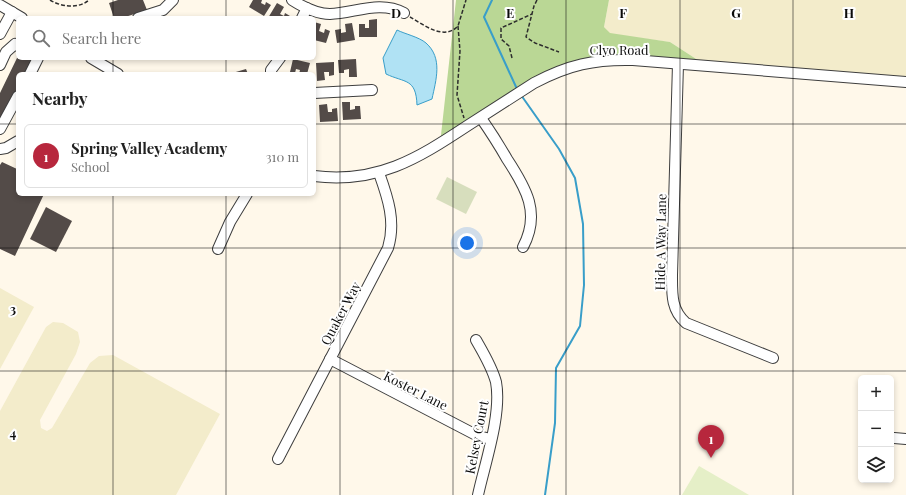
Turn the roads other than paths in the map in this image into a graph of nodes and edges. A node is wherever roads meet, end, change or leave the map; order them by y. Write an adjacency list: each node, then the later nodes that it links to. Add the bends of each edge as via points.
1 (173, 0): 9 (street, via 163,10)
2 (292, 0): 5 (street)
3 (393, 4): 5 (street, via 330,14); 7 (street)
4 (0, 5): 6 (street)
5 (307, 8): 10 (street)
6 (12, 12): 8 (street); 11 (street)
7 (404, 13)
8 (19, 16)
9 (144, 16)
10 (303, 16)
11 (0, 34)
12 (16, 45): 16 (street, via 6,52)
13 (37, 60): 18 (street)
14 (94, 60): 19 (street)
15 (278, 60): 20 (street)
16 (0, 64)
17 (678, 64): 21 (street, Clyo Road); 25 (street, Clyo Road, via 598,60 567,67 552,73); 35 (street, Hide A Way Lane, via 672,275 674,306 686,323)
18 (31, 72)
19 (115, 72)
20 (271, 72)
21 (906, 82)
22 (372, 90): 23 (street)
23 (316, 93)
24 (16, 100): 26 (street)
25 (480, 118): 29 (street, Clyo Road, via 425,154); 32 (street, via 527,193 531,222)
26 (0, 129)
27 (16, 142): 28 (street)
28 (0, 149)
29 (379, 173): 30 (street, Clyo Road, via 351,177); 36 (street, Quaker Way, via 390,212 391,237 384,256)
30 (316, 176)
31 (246, 196): 33 (street, via 230,222)
32 (523, 247)
33 (218, 250)
34 (476, 340): 38 (street, Kelsey Court, via 488,361 496,384 496,416)
35 (773, 358)
36 (330, 359): 38 (street, Koster Lane, via 478,436); 40 (street, Quaker Way)
37 (894, 438): 39 (street)
38 (491, 439): 41 (street, Kelsey Court)
39 (906, 439)
40 (278, 459)
41 (478, 495)

